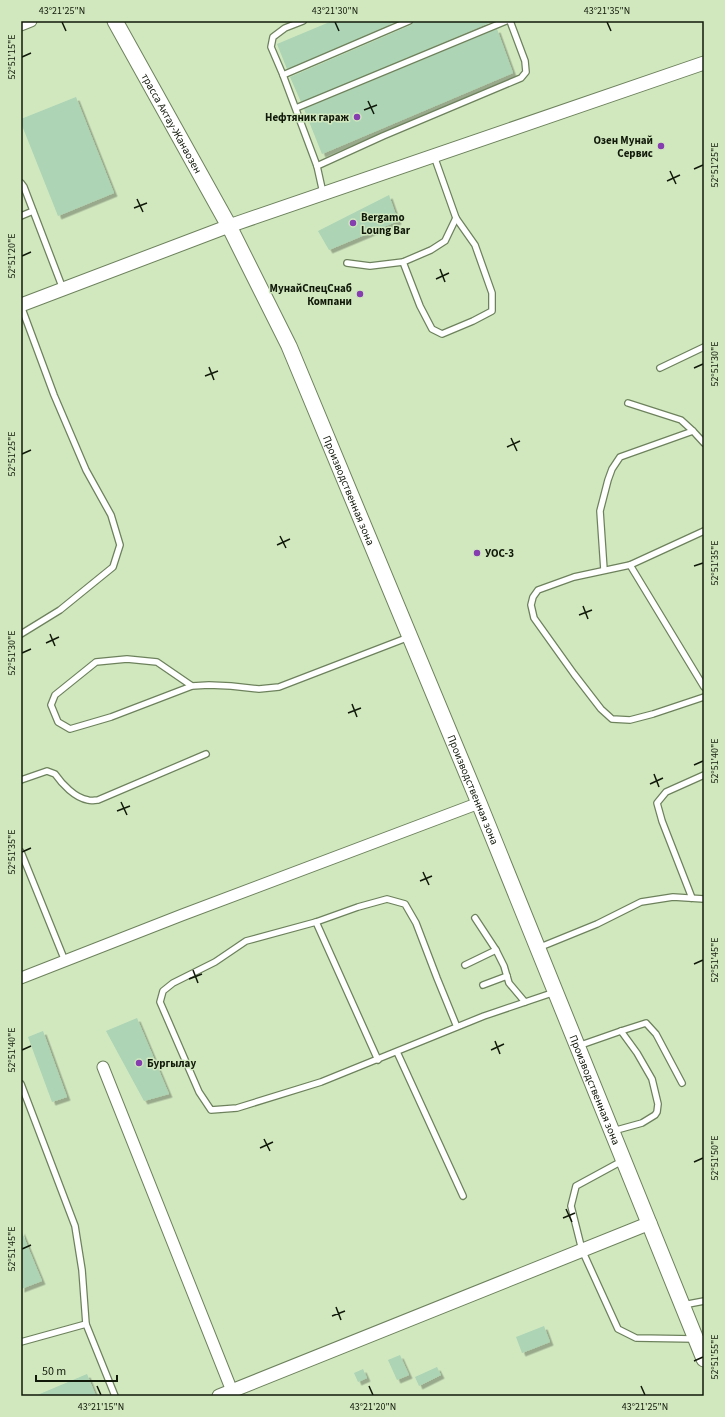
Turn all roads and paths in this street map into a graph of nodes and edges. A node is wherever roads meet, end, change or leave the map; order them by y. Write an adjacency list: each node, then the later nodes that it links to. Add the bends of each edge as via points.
1 (31, 21): 7 (street)
2 (115, 21): 18 (main road, трасса Актау-Жанаозен)
3 (303, 21): 9 (lane, via 285,28 272,37 271,47)
4 (409, 21): 9 (lane)
5 (506, 21): 10 (lane)
6 (510, 21): 12 (lane, via 525,61 526,72 520,78)
7 (21, 25)
8 (704, 63): 11 (street)
9 (283, 75): 10 (lane)
10 (296, 108): 12 (lane)
11 (434, 156): 14 (street); 17 (lane)
12 (317, 166): 14 (lane)
13 (21, 183): 15 (lane)
14 (323, 194): 18 (street)
15 (33, 211): 16 (lane); 21 (lane)
16 (21, 216)
17 (456, 218): 19 (lane, via 445,241); 19 (lane, via 475,245 492,294 492,311 442,334 432,329)
18 (229, 226): 21 (street); 32 (main road, Производственная зона, via 289,346)
19 (403, 262): 20 (lane, via 370,266)
20 (347, 263)
21 (64, 289): 22 (street)
22 (21, 306): 31 (lane, via 54,395 86,470 111,515 120,545 113,567 60,610)
23 (704, 347): 24 (lane)
24 (660, 368)
25 (628, 403): 26 (lane, via 681,420)
26 (693, 431): 27 (lane); 30 (lane, via 620,457 610,475 600,511)
27 (704, 443)
28 (704, 531): 29 (lane)
29 (630, 565): 30 (lane); 34 (lane)
30 (604, 570): 35 (lane, via 574,576 538,590 531,605 534,618 601,709 612,719 630,720)
31 (21, 634)
32 (410, 636): 33 (lane, via 278,687 259,689); 39 (main road, Производственная зона)
33 (192, 686): 33 (lane, via 111,718 70,730 58,722 51,705 55,695 96,662 127,659 157,662)
34 (704, 688)
35 (704, 697)
36 (206, 754): 38 (lane, via 98,800 89,801 78,796 61,783 55,774 47,772)
37 (704, 776): 41 (lane, via 666,792 657,803)
38 (21, 780)
39 (479, 803): 45 (main road, Производственная зона); 47 (street)
40 (21, 852): 47 (lane)
41 (692, 898): 42 (lane); 45 (lane, via 673,897 640,902 598,924)
42 (704, 899)
43 (475, 918): 46 (lane)
44 (316, 922): 54 (lane, via 387,899 405,904 416,922); 58 (lane); 58 (lane, via 246,941 163,991 160,1002 199,1092 211,1110 237,1108 321,1082)
45 (538, 948): 52 (main road, Производственная зона)
46 (496, 950): 48 (lane); 49 (lane)
47 (65, 961): 50 (street)
48 (465, 966)
49 (507, 976): 51 (lane); 53 (lane, via 509,983)
50 (21, 978)
51 (483, 985)
52 (556, 991): 53 (lane); 56 (main road, Производственная зона)
53 (524, 1002): 54 (lane)
54 (457, 1027): 57 (lane)
55 (621, 1031): 56 (lane); 60 (lane, via 646,1024 656,1034); 62 (lane, via 652,1079 658,1104 655,1115 642,1123)
56 (578, 1046): 62 (main road, Производственная зона)
57 (398, 1052): 58 (lane); 64 (lane)
58 (378, 1060)
59 (103, 1067): 73 (street)
60 (682, 1083)
61 (21, 1084): 69 (lane, via 76,1226)
62 (612, 1131): 63 (main road, Производственная зона)
63 (624, 1161): 65 (main road, Производственная зона); 66 (lane, via 576,1186 572,1206)
64 (463, 1196)
65 (650, 1223): 66 (street); 68 (main road, Производственная зона)
66 (582, 1250): 70 (lane, via 618,1329 636,1338); 73 (street)
67 (704, 1301): 68 (lane)
68 (683, 1305): 70 (main road, Производственная зона)
69 (86, 1324): 71 (lane); 74 (lane)
70 (695, 1339): 72 (main road, Производственная зона)
71 (21, 1342)
72 (704, 1359)
73 (233, 1393): 75 (street)
74 (115, 1396)
75 (219, 1396)

